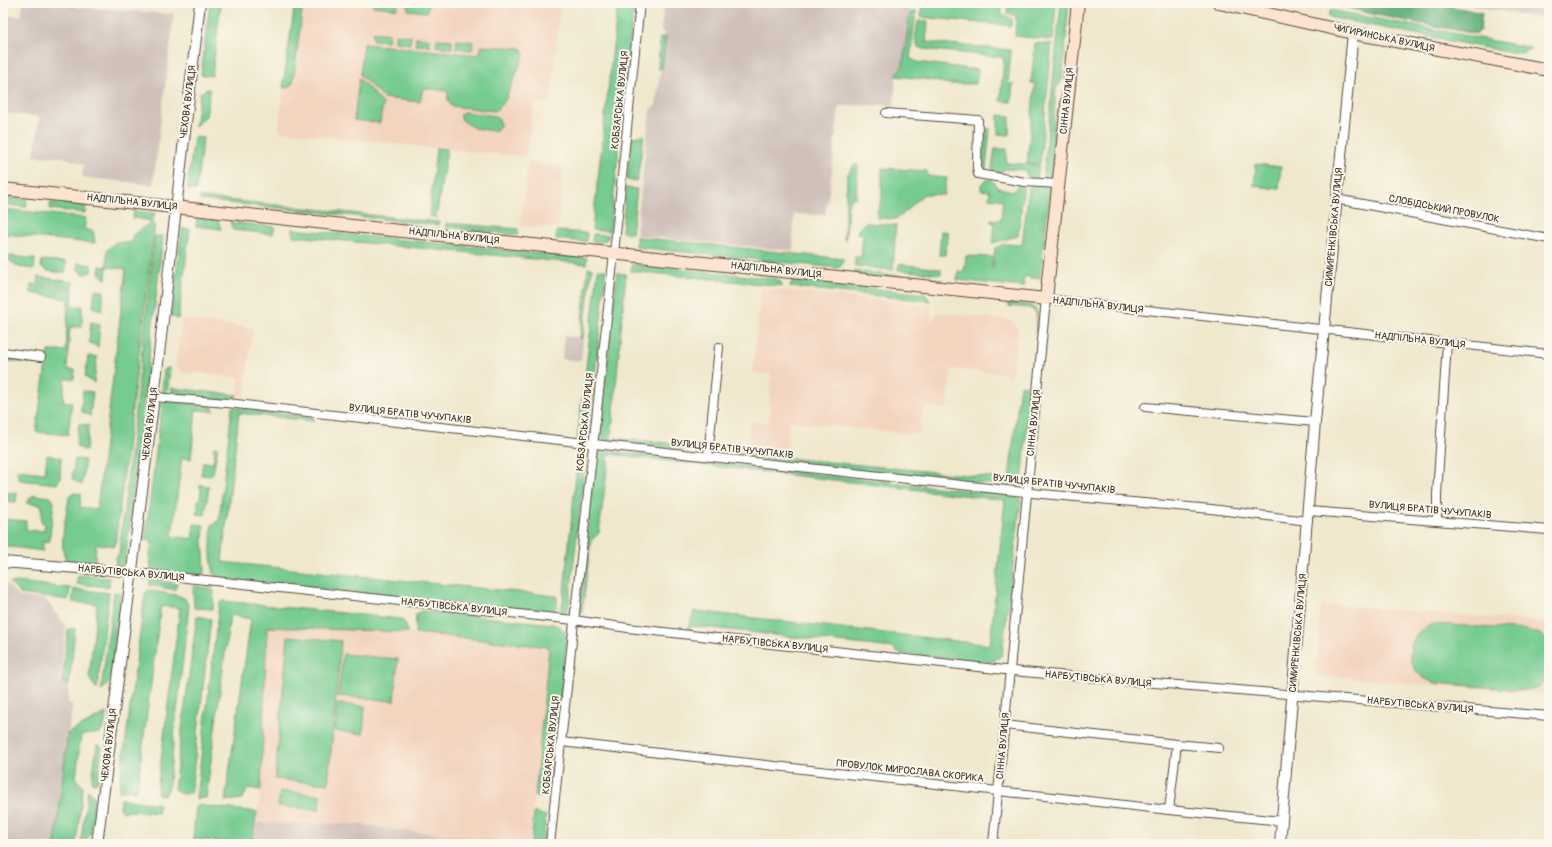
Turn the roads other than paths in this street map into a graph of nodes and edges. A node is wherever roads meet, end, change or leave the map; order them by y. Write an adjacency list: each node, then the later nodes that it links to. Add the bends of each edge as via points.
1 (200, 3): 11 (street, ЧЕХОВА ВУЛИЦЯ)
2 (640, 3): 13 (street, КОБЗАРСЬКА ВУЛИЦЯ)
3 (1078, 3): 8 (main road, СІННА ВУЛИЦЯ)
4 (1219, 3): 5 (main road, ЧИГИРИНСЬКА ВУЛИЦЯ)
5 (1353, 32): 6 (main road, ЧИГИРИНСЬКА ВУЛИЦЯ); 10 (street, СИМИРЕНКІВСЬКА ВУЛИЦЯ)
6 (1549, 70)
7 (886, 113): 8 (street, via 978,120 978,174 1025,182)
8 (1058, 184): 14 (main road, СІННА ВУЛИЦЯ)
9 (3, 188): 11 (main road, НАДПІЛЬНА ВУЛИЦЯ)
10 (1336, 199): 12 (street, СЛОБІДСЬКИЙ ПРОВУЛОК); 15 (street, СИМИРЕНКІВСЬКА ВУЛИЦЯ)
11 (175, 207): 13 (main road, НАДПІЛЬНА ВУЛИЦЯ); 21 (street, ЧЕХОВА ВУЛИЦЯ)
12 (1549, 239)
13 (614, 253): 14 (main road, НАДПІЛЬНА ВУЛИЦЯ); 24 (street, КОБЗАРСЬКА ВУЛИЦЯ)
14 (1046, 299): 15 (street, НАДПІЛЬНА ВУЛИЦЯ); 26 (street, СІННА ВУЛИЦЯ)
15 (1324, 330): 16 (street, НАДПІЛЬНА ВУЛИЦЯ); 23 (street, СИМИРЕНКІВСЬКА ВУЛИЦЯ)
16 (1448, 343): 19 (street, НАДПІЛЬНА ВУЛИЦЯ); 28 (street)
17 (719, 347): 25 (street)
18 (3, 352): 20 (street)
19 (1549, 354)
20 (41, 357)
21 (154, 397): 24 (street, ВУЛИЦЯ БРАТІВ ЧУЧУПАКІВ); 32 (street, ЧЕХОВА ВУЛИЦЯ)
22 (1145, 407): 23 (street)
23 (1315, 422): 27 (street, СИМИРЕНКІВСЬКА ВУЛИЦЯ)
24 (593, 445): 25 (street, ВУЛИЦЯ БРАТІВ ЧУЧУПАКІВ); 33 (street, КОБЗАРСЬКА ВУЛИЦЯ)
25 (708, 456): 26 (street, ВУЛИЦЯ БРАТІВ ЧУЧУПАКІВ)
26 (1027, 491): 27 (street, ВУЛИЦЯ БРАТІВ ЧУЧУПАКІВ); 34 (street, СІННА ВУЛИЦЯ)
27 (1308, 516): 28 (street, ВУЛИЦЯ БРАТІВ ЧУЧУПАКІВ); 35 (street, СИМИРЕНКІВСЬКА ВУЛИЦЯ)
28 (1437, 521): 29 (street, ВУЛИЦЯ БРАТІВ ЧУЧУПАКІВ)
29 (1549, 530)
30 (3, 562): 31 (street, НАРБУТІВСЬКА ВУЛИЦЯ)
31 (102, 570): 32 (street, НАРБУТІВСЬКА ВУЛИЦЯ)
32 (131, 573): 33 (street, НАРБУТІВСЬКА ВУЛИЦЯ); 44 (street, ЧЕХОВА ВУЛИЦЯ)
33 (574, 620): 34 (street, НАРБУТІВСЬКА ВУЛИЦЯ); 38 (street, КОБЗАРСЬКА ВУЛИЦЯ)
34 (1010, 670): 35 (street, НАРБУТІВСЬКА ВУЛИЦЯ); 37 (street, СІННА ВУЛИЦЯ)
35 (1292, 695): 36 (street, НАРБУТІВСЬКА ВУЛИЦЯ); 43 (street, СИМИРЕНКІВСЬКА ВУЛИЦЯ)
36 (1549, 716)
37 (1005, 725): 39 (street); 41 (street, СІННА ВУЛИЦЯ)
38 (561, 742): 41 (street, ПРОВУЛОК МИРОСЛАВА СКОРИКА); 45 (street, КОБЗАРСЬКА ВУЛИЦЯ)
39 (1177, 744): 40 (street); 42 (street)
40 (1219, 748)
41 (998, 791): 42 (street, ПРОВУЛОК МИРОСЛАВА СКОРИКА); 46 (street, СІННА ВУЛИЦЯ)
42 (1169, 810): 43 (street, ПРОВУЛОК МИРОСЛАВА СКОРИКА)
43 (1282, 821): 47 (street, СИМИРЕНКІВСЬКА ВУЛИЦЯ)
44 (97, 844)
45 (550, 844)
46 (993, 844)
47 (1280, 844)

